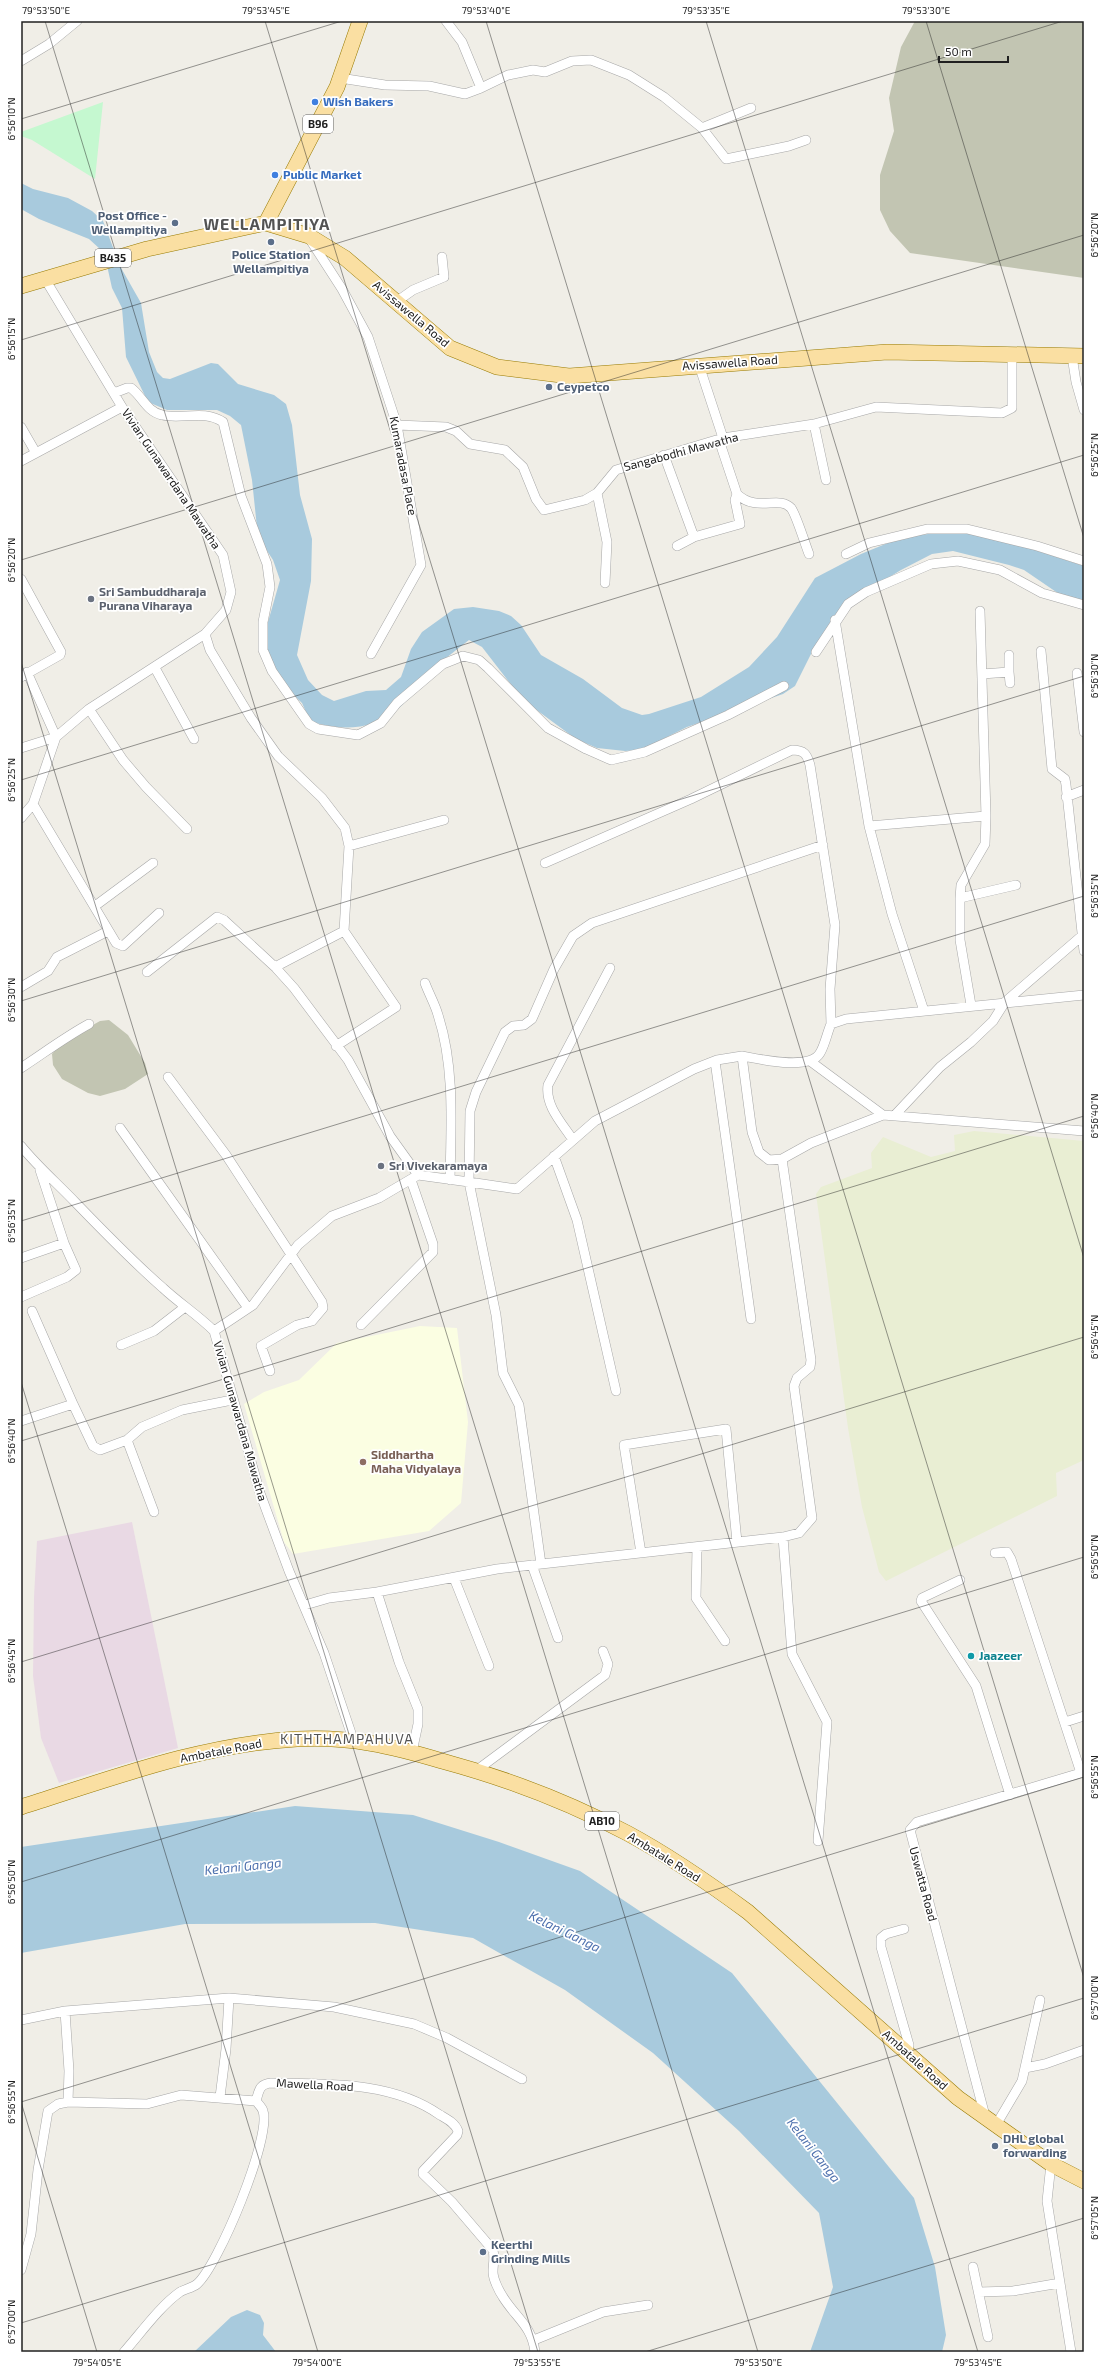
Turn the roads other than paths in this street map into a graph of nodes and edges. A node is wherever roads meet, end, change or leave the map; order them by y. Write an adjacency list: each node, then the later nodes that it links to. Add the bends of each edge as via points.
1 (78, 21): 4 (street, via 49,44)
2 (360, 21): 5 (main road, B96)
3 (446, 21): 6 (street, via 462,42)
4 (21, 61)
5 (340, 78): 6 (street, via 385,85 429,86 465,94); 10 (main road, B96)
6 (481, 88): 8 (street, via 508,75 533,70 545,72 572,61 592,60 630,75 664,97)
7 (751, 108): 8 (street)
8 (702, 128): 9 (street, via 726,159)
9 (806, 140)
10 (266, 223): 11 (main road, Avissawella Road / B435); 13 (main road, Avissawella Road / B435, via 147,249)
11 (308, 236): 15 (main road, Avissawella Road / B435, via 345,258); 23 (street, Kumaradasa Place, via 342,289 368,337)
12 (442, 257): 15 (street, via 444,277 413,290)
13 (45, 279): 14 (main road, Avissawella Road / B435); 19 (street, Vivian Gunawardana Mawatha)
14 (21, 286)
15 (396, 302): 18 (main road, Avissawella Road / B435, via 450,348 497,367 568,376)
16 (1012, 355): 17 (main road, Avissawella Road / B435); 18 (main road, Avissawella Road / B435, via 887,352); 22 (street, Sangabodhi Mawatha, via 1012,408 1002,413 876,407)
17 (1078, 356): 21 (street, via 1076,382)
18 (700, 365): 25 (street)
19 (114, 393): 20 (street, Vivian Gunawardana Mawatha); 53 (street, via 131,388 148,407 160,415 207,415 223,422 241,496 267,564 270,587 263,622 263,650 272,671 288,696 309,724 318,729 358,735 364,733 381,723 397,703 443,664 463,656 478,660 488,668 548,728 611,760 645,752 728,715)
20 (122, 407): 26 (street); 42 (street, Vivian Gunawardana Mawatha, via 223,555 231,592 226,610)
21 (1084, 410)
22 (814, 424): 25 (street, Sangabodhi Mawatha); 29 (street)
23 (397, 426): 30 (street, Sangabodhi Mawatha, via 446,426 470,444 505,450 523,467 536,499 544,510 585,500); 45 (street, Kumaradasa Place, via 421,565)
24 (21, 427): 26 (street)
25 (721, 439): 27 (street, Sangabodhi Mawatha); 31 (street)
26 (36, 453): 28 (street)
27 (664, 455): 30 (street, Sangabodhi Mawatha, via 616,470); 32 (street)
28 (21, 461)
29 (826, 480)
30 (597, 493): 38 (street, via 607,542)
31 (737, 494): 32 (street, via 735,500 740,524); 34 (street, via 753,504 781,502 791,508)
32 (694, 537): 33 (street)
33 (677, 546)
34 (809, 554)
35 (846, 554): 36 (street, via 869,543 927,529 967,529)
36 (1084, 560)
37 (21, 579): 51 (street, via 61,652 60,655)
38 (606, 583)
39 (1084, 605): 41 (street, via 1042,593 1000,570 958,561 931,564 866,592 848,604)
40 (980, 611): 50 (street)
41 (835, 620): 44 (street); 65 (street)
42 (205, 634): 47 (street, Vivian Gunawardana Mawatha); 68 (street, via 210,650 252,718 278,756 322,798 345,828)
43 (1041, 650): 60 (street, via 1052,769 1065,779)
44 (816, 652)
45 (371, 654)
46 (1009, 655): 48 (street)
47 (155, 668): 54 (street, Vivian Gunawardana Mawatha); 57 (street)
48 (1009, 672): 50 (street); 52 (street)
49 (1077, 673): 55 (street)
50 (982, 674): 62 (street)
51 (24, 675): 56 (street)
52 (1010, 682)
53 (784, 686)
54 (89, 709): 56 (street, Vivian Gunawardana Mawatha); 66 (street, via 123,760)
55 (1084, 732)
56 (56, 737): 58 (street); 61 (street)
57 (194, 739)
58 (21, 748)
59 (1084, 790): 60 (street)
60 (1066, 797): 77 (street)
61 (33, 804): 63 (street); 73 (street)
62 (986, 816): 65 (street); 72 (street, via 985,844 961,885)
63 (21, 818)
64 (444, 820): 68 (street)
65 (869, 826): 87 (street, via 892,914)
66 (187, 828)
67 (823, 845): 70 (street, via 807,754 800,750 792,750 691,799); 89 (street, via 835,925 830,989); 107 (street, via 592,923 573,936 554,969 532,1019 505,1032 476,1092 470,1111)
68 (349, 846): 76 (street)
69 (153, 862): 73 (street)
70 (545, 863)
71 (1016, 885): 72 (street)
72 (960, 898): 86 (street, via 960,940)
73 (94, 906): 75 (street)
74 (159, 913): 75 (street, via 123,946 116,943)
75 (108, 931): 83 (street, via 57,957 48,971)
76 (344, 931): 79 (street); 90 (street, via 396,1007)
77 (1083, 935): 78 (street); 85 (street)
78 (1084, 951)
79 (275, 967): 81 (street, via 224,920 217,917); 90 (street, via 294,988)
80 (610, 968): 100 (street, via 548,1085 550,1105)
81 (147, 972)
82 (425, 983): 106 (street, via 438,1015 446,1050 452,1125)
83 (21, 987)
84 (1084, 996): 85 (street)
85 (1005, 1002): 86 (street); 97 (street, via 993,1021 940,1067)
86 (971, 1005): 87 (street)
87 (924, 1011): 89 (street, via 846,1019)
88 (89, 1024): 94 (street, via 63,1038)
89 (831, 1024): 93 (street, via 820,1055)
90 (336, 1046): 105 (street, via 348,1060)
91 (742, 1056): 92 (street); 93 (street, via 798,1064); 103 (street, via 752,1132 759,1152 769,1160)
92 (715, 1061): 100 (street, via 694,1069 595,1121); 115 (street)
93 (810, 1061): 96 (street)
94 (21, 1068)
95 (168, 1077): 109 (street, via 226,1155)
96 (883, 1115): 97 (street); 103 (street, via 811,1144)
97 (894, 1116): 99 (street)
98 (120, 1128): 113 (street)
99 (1084, 1131)
100 (573, 1140): 102 (street)
101 (21, 1146): 104 (street, Vivian Gunawardana Mawatha)
102 (554, 1156): 107 (street, via 517,1189); 120 (street, via 579,1227)
103 (782, 1159): 126 (street, via 811,1360 810,1367 797,1378 794,1386 812,1518 799,1533)
104 (40, 1169): 108 (street); 112 (street, Vivian Gunawardana Mawatha, via 64,1190 107,1236)
105 (414, 1177): 106 (street); 109 (street, via 379,1198 332,1216); 116 (street, via 433,1252)
106 (450, 1180): 107 (street)
107 (469, 1182): 131 (street, via 496,1315 503,1373 520,1405)
108 (64, 1243): 110 (street); 111 (street, via 76,1270 67,1277)
109 (291, 1253): 113 (street, via 253,1305); 119 (street, via 322,1302 323,1308 312,1321 297,1325 261,1346)
110 (21, 1258)
111 (21, 1297)
112 (185, 1307): 117 (street, Vivian Gunawardana Mawatha); 118 (street, via 154,1331)
113 (248, 1308): 117 (street)
114 (32, 1311): 122 (street)
115 (751, 1319)
116 (361, 1325)
117 (214, 1331): 121 (street, Vivian Gunawardana Mawatha, via 222,1353)
118 (121, 1345)
119 (270, 1370)
120 (616, 1391)
121 (232, 1400): 124 (street, via 182,1410 142,1427); 135 (street, Vivian Gunawardana Mawatha, via 260,1493)
122 (73, 1404): 123 (street); 124 (street, via 93,1446 100,1450)
123 (21, 1421)
124 (127, 1440): 125 (street)
125 (154, 1512)
126 (782, 1537): 127 (street); 148 (street, via 792,1654 827,1722)
127 (737, 1542): 128 (street); 129 (street, via 726,1429 624,1444)
128 (696, 1547): 129 (street); 137 (street, via 696,1598)
129 (641, 1553): 131 (street)
130 (995, 1553): 141 (street, via 1007,1552 1011,1559)
131 (536, 1565): 132 (street); 136 (street)
132 (454, 1578): 134 (street); 139 (street)
133 (960, 1580): 146 (street, via 922,1598 921,1601 976,1686)
134 (377, 1592): 135 (street, via 329,1598); 143 (street, via 399,1662 418,1709 418,1724)
135 (305, 1605): 142 (street, Vivian Gunawardana Mawatha)
136 (558, 1638)
137 (724, 1641)
138 (603, 1651): 144 (street, via 608,1664 605,1676)
139 (489, 1666)
140 (1084, 1716): 141 (street)
141 (1065, 1722): 145 (street)
142 (353, 1739): 143 (main road, Ambatale Road / AB10); 147 (main road, Ambatale Road / AB10, via 294,1739 218,1750 152,1766)
143 (412, 1752): 144 (main road, Ambatale Road / AB10)
144 (477, 1770): 155 (main road, Ambatale Road / AB10, via 600,1820 685,1869 748,1912)
145 (1082, 1773): 146 (street, Uswatta Road)
146 (1010, 1795): 161 (street, Uswatta Road, via 917,1822 910,1830)
147 (21, 1807)
148 (818, 1841)
149 (904, 1929): 155 (street, via 886,1934 881,1938 881,1947 909,2045)
150 (229, 1998): 152 (street); 157 (street, via 334,2007 414,2024 447,2038); 158 (street)
151 (1040, 2000): 156 (street)
152 (64, 2011): 153 (street); 160 (street, via 69,2071)
153 (21, 2020)
154 (1084, 2050): 156 (street, via 1045,2064)
155 (908, 2054): 161 (main road, Ambatale Road / AB10, via 933,2077)
156 (1025, 2068): 161 (street, via 1022,2081)
157 (522, 2079)
158 (220, 2098): 159 (street); 160 (street, via 181,2095 147,2104)
159 (256, 2101): 170 (street, Mawella Road, via 264,2084 339,2084 405,2097 433,2110 456,2125 457,2135 423,2174 452,2202 493,2250 493,2273 503,2298 522,2318); 171 (street, via 264,2110 263,2131 256,2163 239,2212 197,2284 180,2292)
160 (68, 2102): 165 (street, via 58,2104 48,2111 31,2234)
161 (991, 2121): 162 (main road, Ambatale Road / AB10)
162 (1051, 2164): 163 (main road, Ambatale Road / AB10); 166 (street, via 1047,2201)
163 (1084, 2181)
164 (973, 2267): 167 (street)
165 (21, 2270)
166 (1060, 2283): 167 (street, via 1012,2291); 173 (street)
167 (978, 2292): 169 (street)
168 (648, 2305): 170 (street, via 603,2312)
169 (988, 2337)
170 (534, 2340): 172 (street, Mawella Road)
171 (124, 2352)
172 (535, 2352)
173 (1071, 2352)

